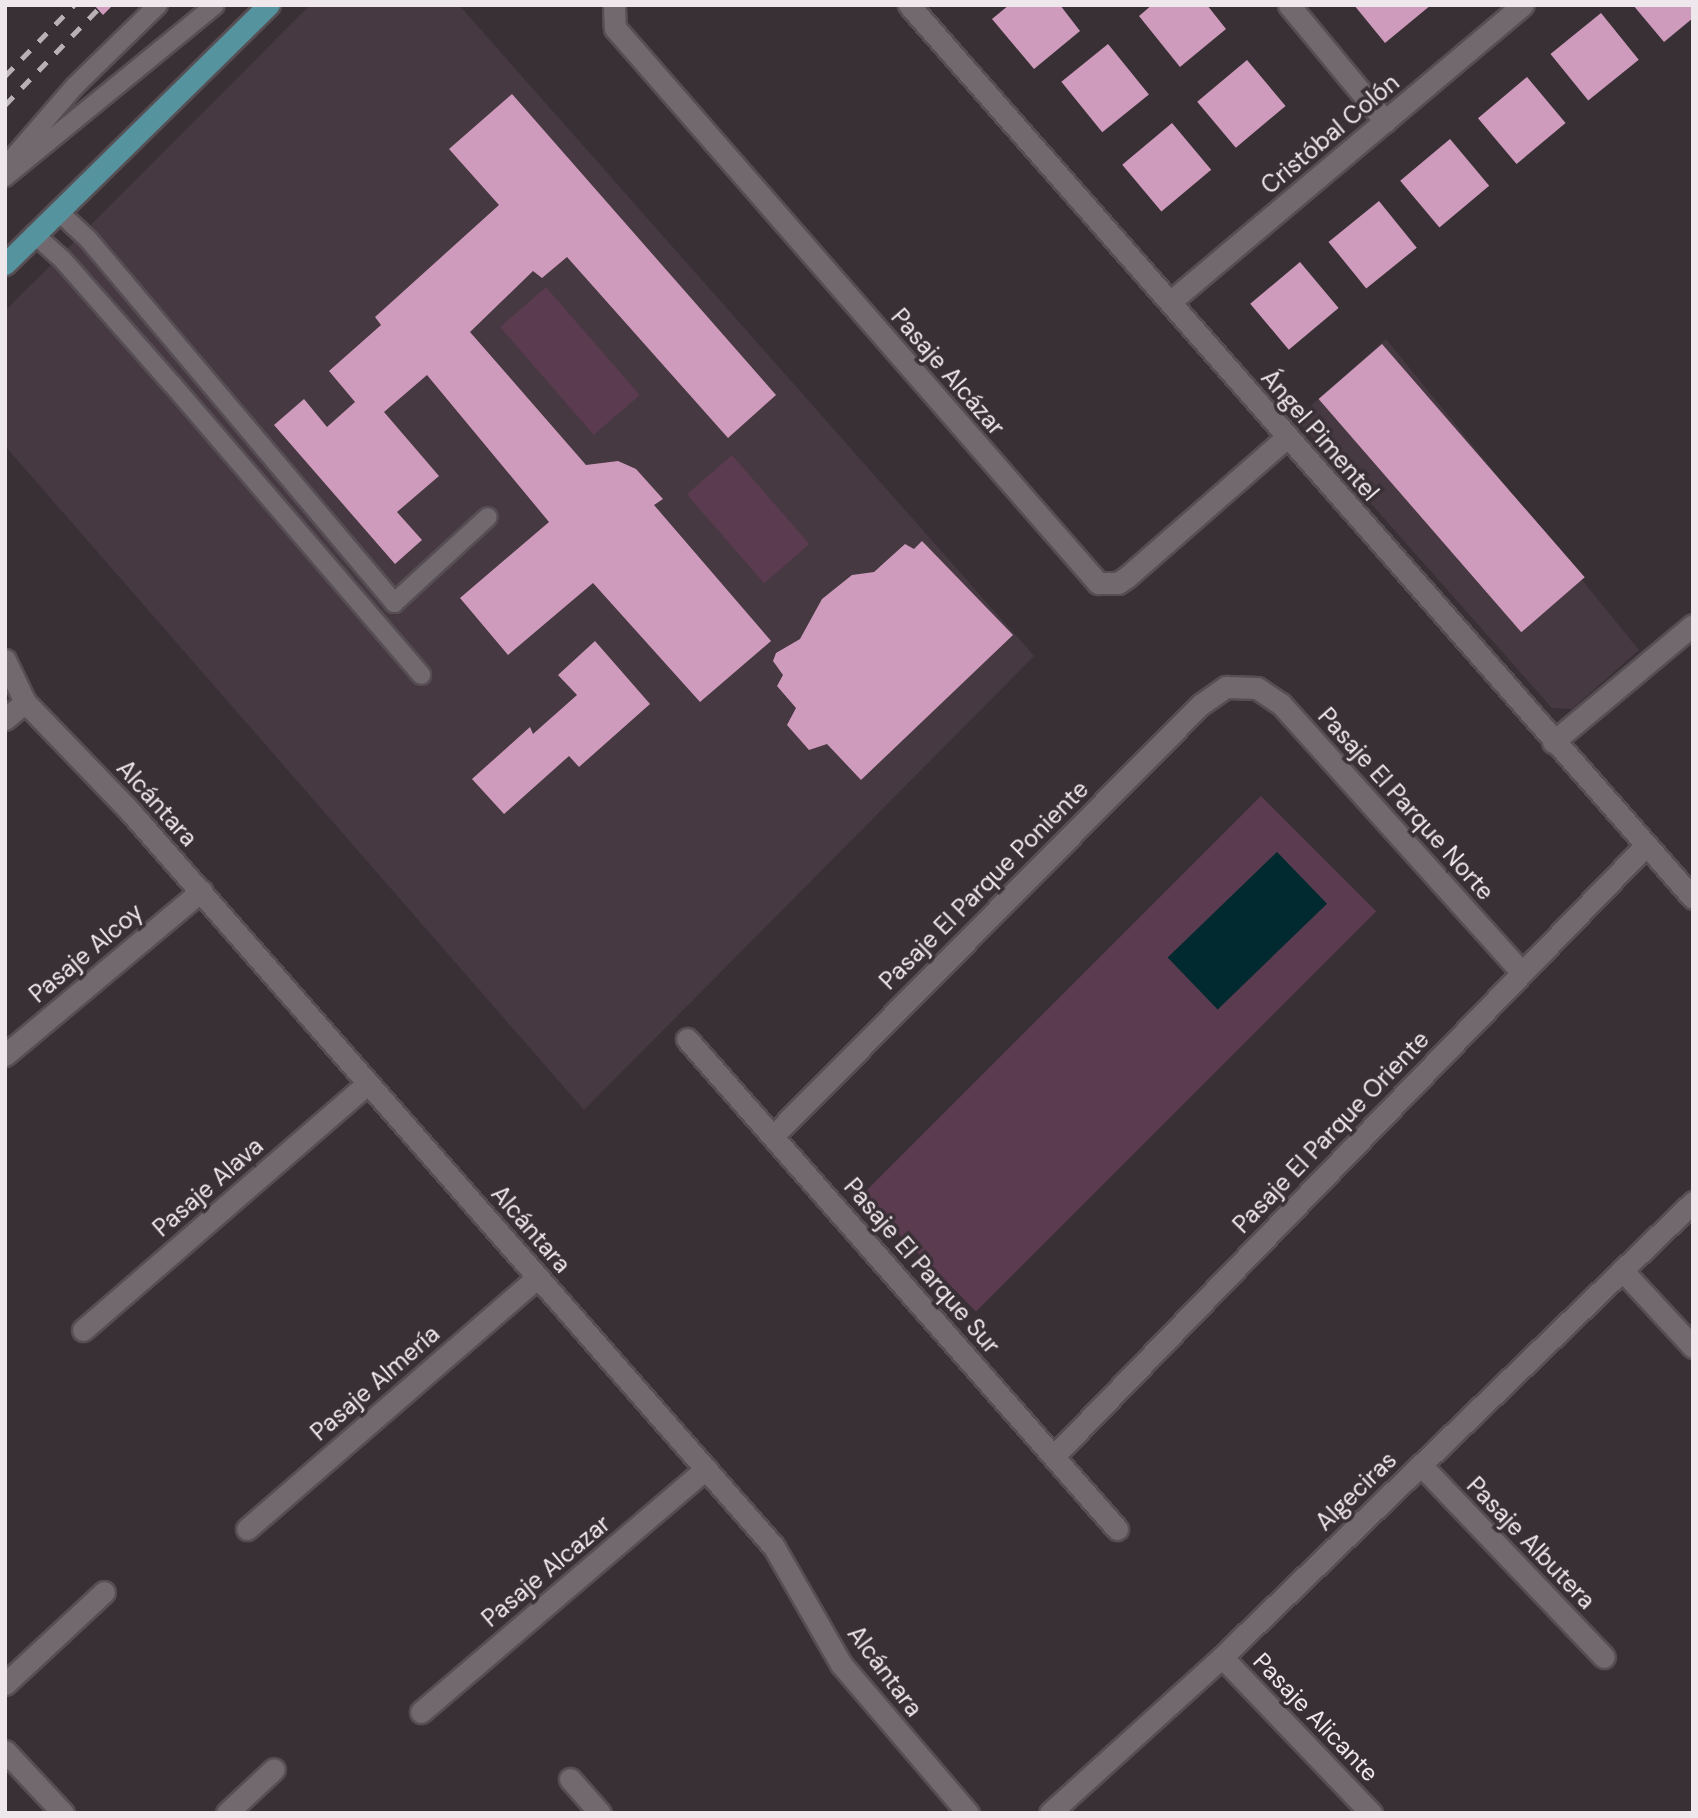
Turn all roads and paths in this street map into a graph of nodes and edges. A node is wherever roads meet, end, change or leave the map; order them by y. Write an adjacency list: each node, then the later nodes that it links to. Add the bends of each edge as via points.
1 (158, 5): 9 (lane, via 75,86)
2 (215, 5): 10 (lane)
3 (269, 5): 11 (main road)
4 (614, 5): 15 (street, Pasaje Alcázar, via 615,27 1098,583 1118,583 1127,577)
5 (909, 5): 14 (street, Ángel Pimentel)
6 (1289, 5): 8 (street)
7 (1523, 5): 8 (street, Cristóbal Colón)
8 (1385, 121): 14 (street, Cristóbal Colón)
9 (5, 167)
10 (5, 177)
11 (58, 211): 12 (main road); 16 (lane, via 88,239 394,603)
12 (34, 234): 13 (main road); 19 (lane, via 172,384)
13 (5, 264)
14 (1170, 302): 15 (street, Ángel Pimentel)
15 (1287, 437): 23 (street, Ángel Pimentel)
16 (488, 517)
17 (1693, 625): 23 (street)
18 (5, 660): 21 (street, Alcántara)
19 (421, 675)
20 (1242, 686): 27 (street, Pasaje El Parque Norte, via 1257,688 1281,704); 31 (street, Pasaje El Parque Poniente, via 1226,687 1200,705)
21 (15, 700): 22 (street); 25 (street, Alcántara)
22 (5, 719)
23 (1553, 742): 24 (street, Ángel Pimentel)
24 (1646, 845): 26 (street, Ángel Pimentel); 27 (street, Pasaje El Parque Oriente)
25 (201, 891): 29 (street, Pasaje Alcoy); 30 (street, Alcántara)
26 (1693, 898)
27 (1522, 973): 37 (street, Pasaje El Parque Oriente)
28 (687, 1039): 31 (street, Pasaje El Parque Sur)
29 (5, 1055)
30 (368, 1083): 34 (street, Alcántara); 35 (street, Pasaje Alava)
31 (773, 1136): 37 (street, Pasaje El Parque Sur)
32 (1693, 1202): 33 (street, Algeciras)
33 (1622, 1270): 36 (street); 38 (street, Algeciras)
34 (538, 1277): 39 (street, Alcántara); 40 (street, Pasaje Almería)
35 (83, 1330)
36 (1693, 1347)
37 (1054, 1456): 41 (street, Pasaje El Parque Sur)
38 (1421, 1465): 43 (street, Algeciras); 44 (street, Pasaje Albutera)
39 (706, 1469): 46 (street, Pasaje Alcazar); 53 (street, Alcántara, via 786,1563 855,1682)
40 (247, 1529)
41 (1117, 1529)
42 (104, 1592): 45 (street)
43 (1222, 1657): 54 (street, Algeciras); 55 (street, Pasaje Alicante)
44 (1604, 1657)
45 (5, 1685)
46 (421, 1712)
47 (5, 1751): 50 (street)
48 (274, 1769): 51 (street)
49 (570, 1779): 52 (street)
50 (63, 1813)
51 (227, 1813)
52 (600, 1813)
53 (968, 1813)
54 (1050, 1813)
55 (1371, 1813)

